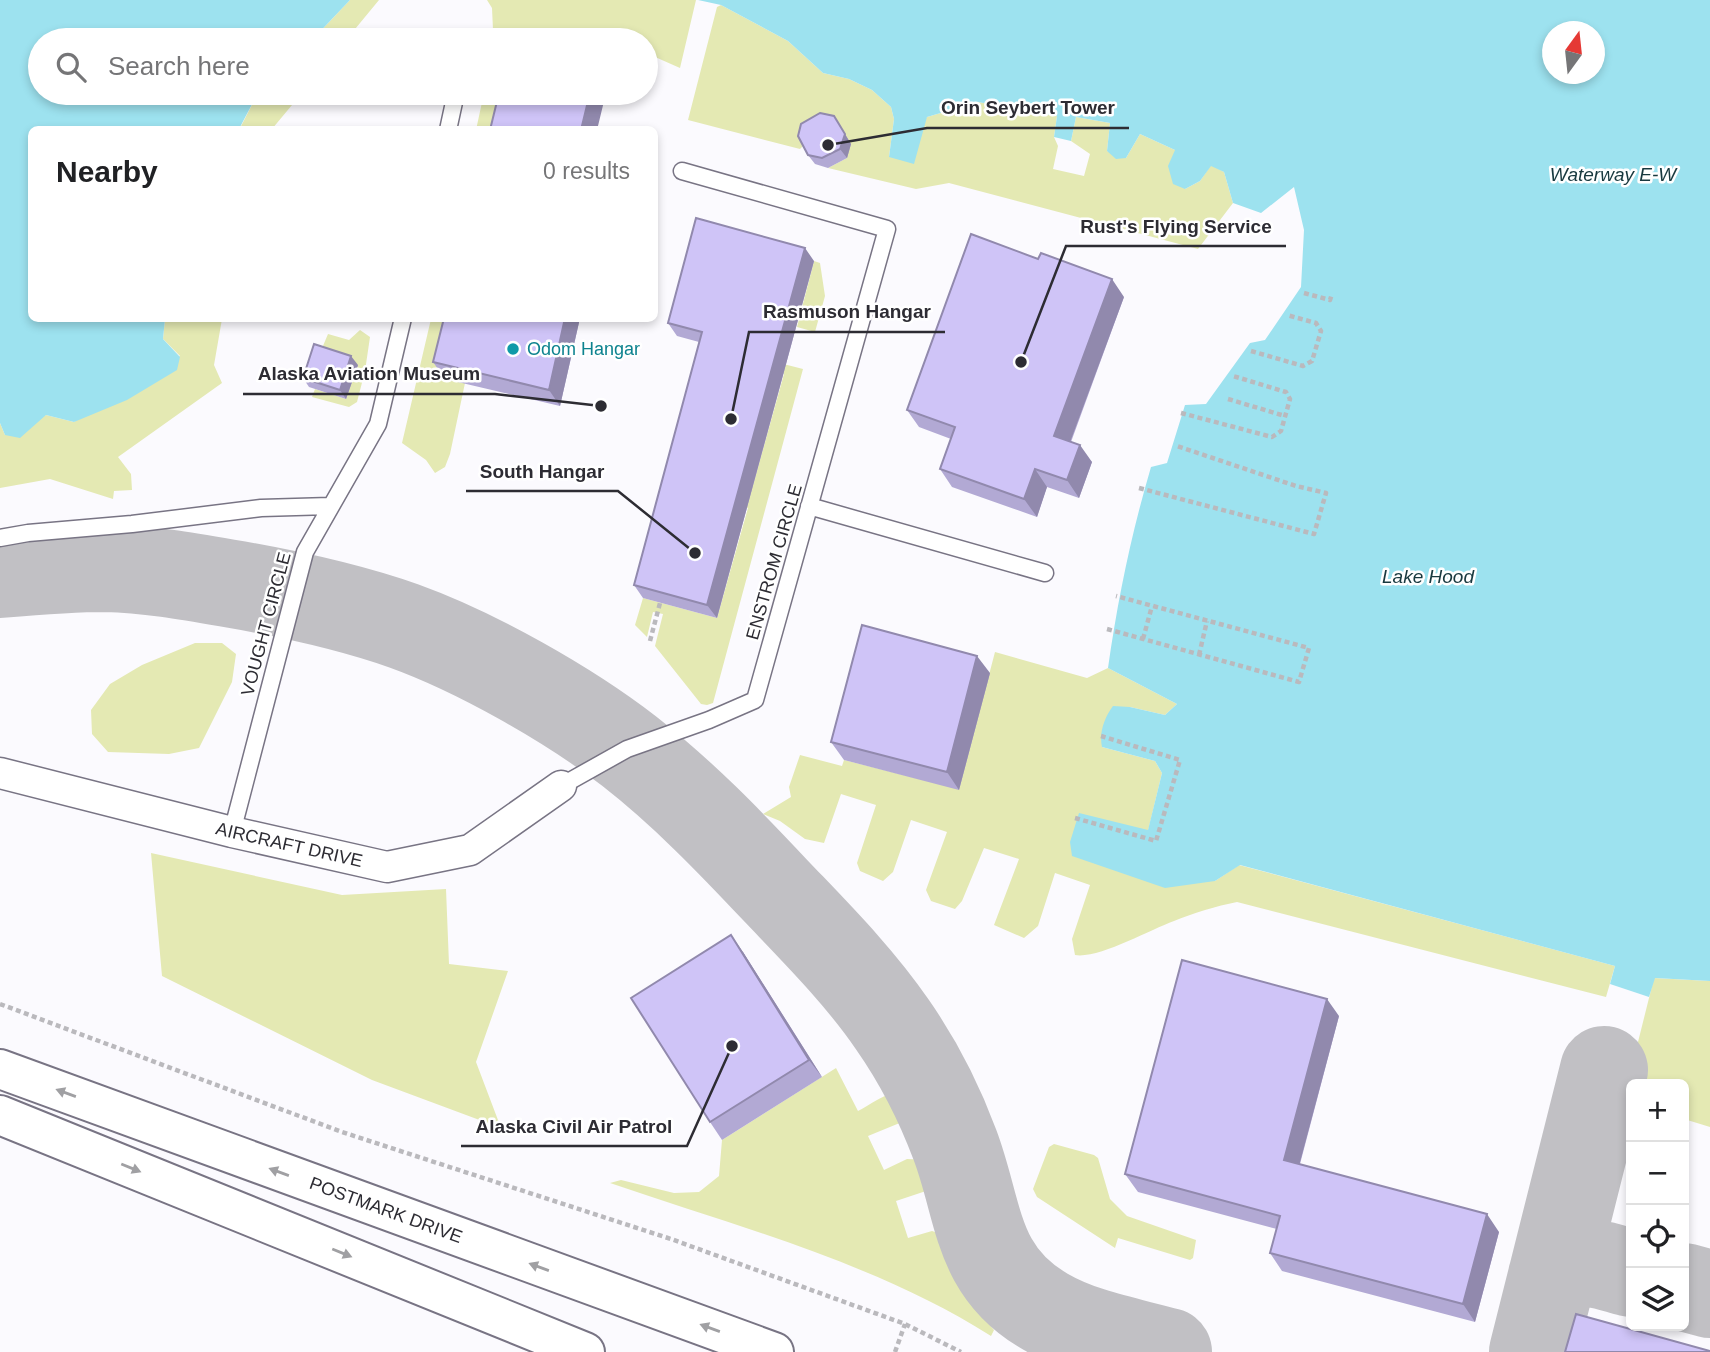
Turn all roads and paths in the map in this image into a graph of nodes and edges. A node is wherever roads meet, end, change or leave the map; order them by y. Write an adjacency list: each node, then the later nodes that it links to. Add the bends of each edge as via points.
1 (453, 105): 2 (lane)
2 (449, 126)
3 (682, 171): 16 (lane, ENSTROM CIRCLE, via 887,229)
4 (1304, 293): 5 (path, via 1330,300)
5 (1332, 294)
6 (1287, 316): 8 (path, via 1317,323 1321,331 1312,361 1303,366)
7 (402, 322): 15 (lane, VOUGHT CIRCLE, via 378,424)
8 (1251, 351)
9 (1233, 376): 12 (path, via 1286,392 1290,399)
10 (1228, 399): 12 (path)
11 (1181, 413): 12 (path, via 1272,437 1281,431)
12 (1285, 416)
13 (1177, 446): 14 (path, via 1326,493 1314,534)
14 (1139, 488)
15 (330, 506): 17 (lane, via 261,508); 31 (lane, VOUGHT CIRCLE, via 305,552)
16 (809, 506): 18 (lane); 29 (lane, ENSTROM CIRCLE, via 754,700 627,750)
17 (0, 538)
18 (1045, 573)
19 (1116, 596): 21 (path)
20 (660, 603): 25 (path)
21 (1152, 606): 22 (path); 24 (path)
22 (1208, 621): 26 (path); 26 (path, via 1309,648 1299,682)
23 (1107, 629): 24 (path)
24 (1143, 639): 26 (path)
25 (650, 641)
26 (1199, 654)
27 (1101, 736): 30 (path, via 1180,760 1156,841)
28 (0, 773): 31 (street, AIRCRAFT DRIVE)
29 (561, 786): 31 (street, AIRCRAFT DRIVE, via 470,850 387,867)
30 (1075, 818)
31 (232, 832)
32 (0, 1004): 35 (path, via 342,1132 671,1239)
33 (0, 1069): 37 (street, POSTMARK DRIVE, one-way to 33)
34 (0, 1115): 36 (street, one-way to 36)
35 (905, 1324): 38 (path); 39 (path)
36 (585, 1352)
37 (774, 1352)
38 (895, 1352)
39 (961, 1352)

